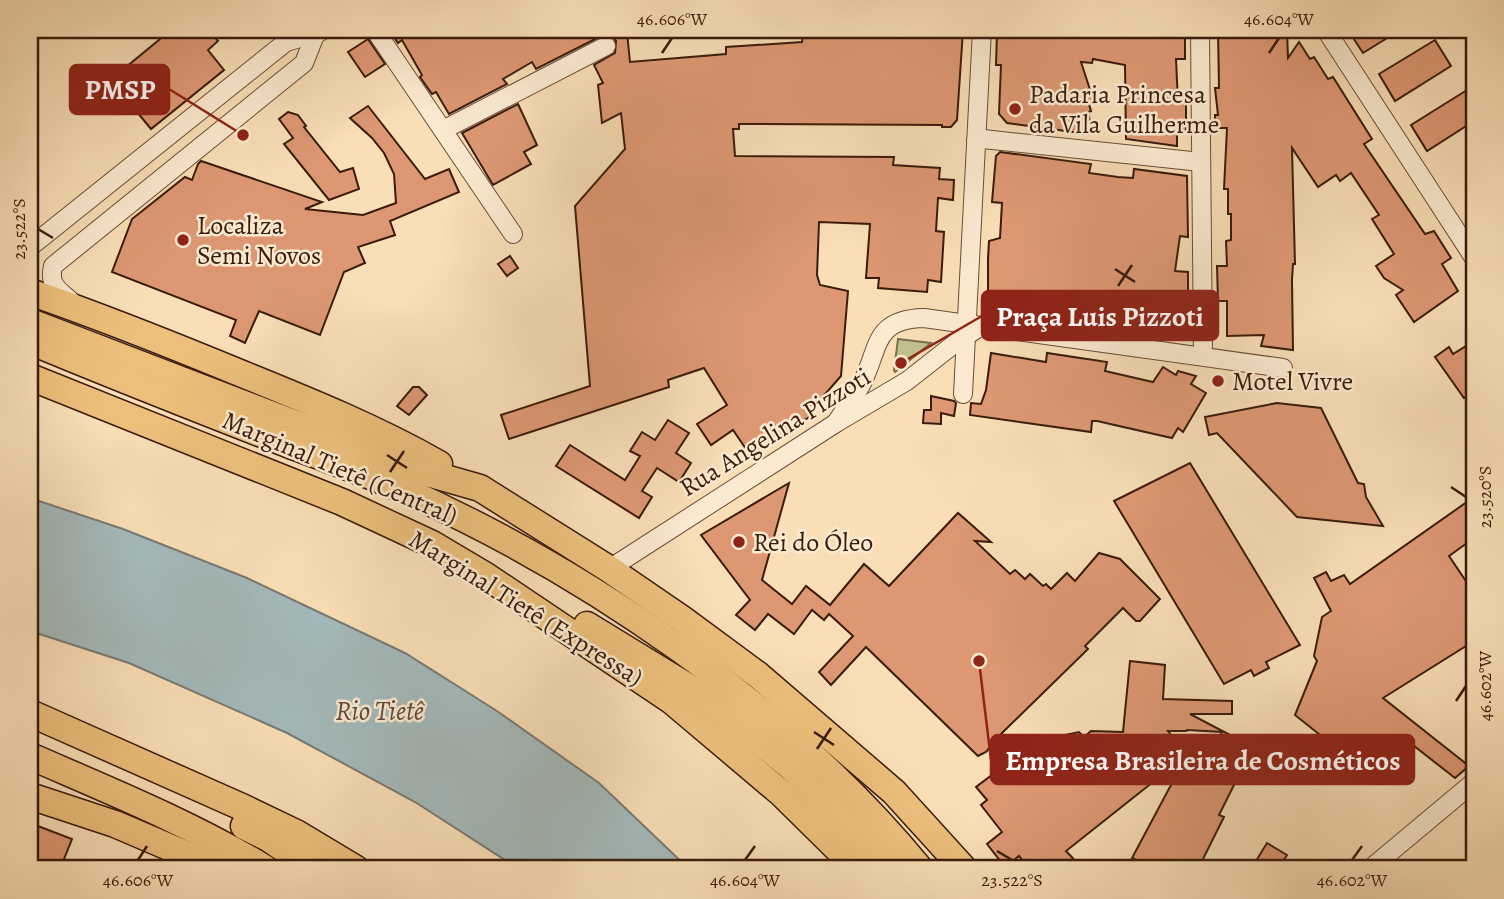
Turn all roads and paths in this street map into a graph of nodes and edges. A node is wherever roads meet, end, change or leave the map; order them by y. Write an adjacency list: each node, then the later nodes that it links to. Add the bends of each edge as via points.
1 (375, 30): 7 (street)
2 (982, 30): 8 (street)
3 (1200, 30): 9 (street)
4 (1326, 30): 14 (street)
5 (315, 32): 10 (street, via 286,42); 11 (street, via 304,63)
6 (606, 46): 7 (street)
7 (443, 130): 12 (street)
8 (976, 141): 9 (street); 18 (street)
9 (1201, 162): 20 (street)
10 (122, 174): 11 (street); 13 (street)
11 (139, 195): 16 (street, via 53,266 52,284)
12 (513, 234)
13 (30, 247)
14 (1474, 258)
15 (30, 292): 16 (highway)
16 (80, 310): 25 (highway, via 393,438)
17 (30, 322): 25 (highway, via 379,456)
18 (971, 329): 20 (street); 23 (street); 24 (street, Rua Angelina Pizzoti, via 907,381); 24 (street, via 924,318 894,324 878,341 860,387)
19 (30, 341): 40 (highway, Marginal Tietê (Central), via 399,488 600,595 703,665 797,743 852,794)
20 (1203, 355): 21 (street)
21 (1283, 368)
22 (30, 377): 27 (highway, Marginal Tietê (Expressa), via 342,502 432,544)
23 (963, 394)
24 (836, 423): 26 (street, Rua Angelina Pizzoti)
25 (480, 488): 26 (highway)
26 (609, 569): 41 (highway, via 758,675 894,792)
27 (485, 576): 38 (highway, Marginal Tietê (Expressa), via 672,701 781,793); 39 (highway, via 553,605 704,696 790,766)
28 (32, 713): 36 (highway, via 64,740 268,838); 37 (highway, via 296,833)
29 (30, 756): 35 (highway, via 141,805)
30 (30, 777): 33 (highway, via 90,804)
31 (1474, 782): 42 (street)
32 (30, 796): 33 (highway)
33 (115, 824): 34 (highway)
34 (220, 869)
35 (266, 869)
36 (314, 869)
37 (356, 869)
38 (858, 869)
39 (894, 869)
40 (920, 869)
41 (964, 869)
42 (1370, 869)

